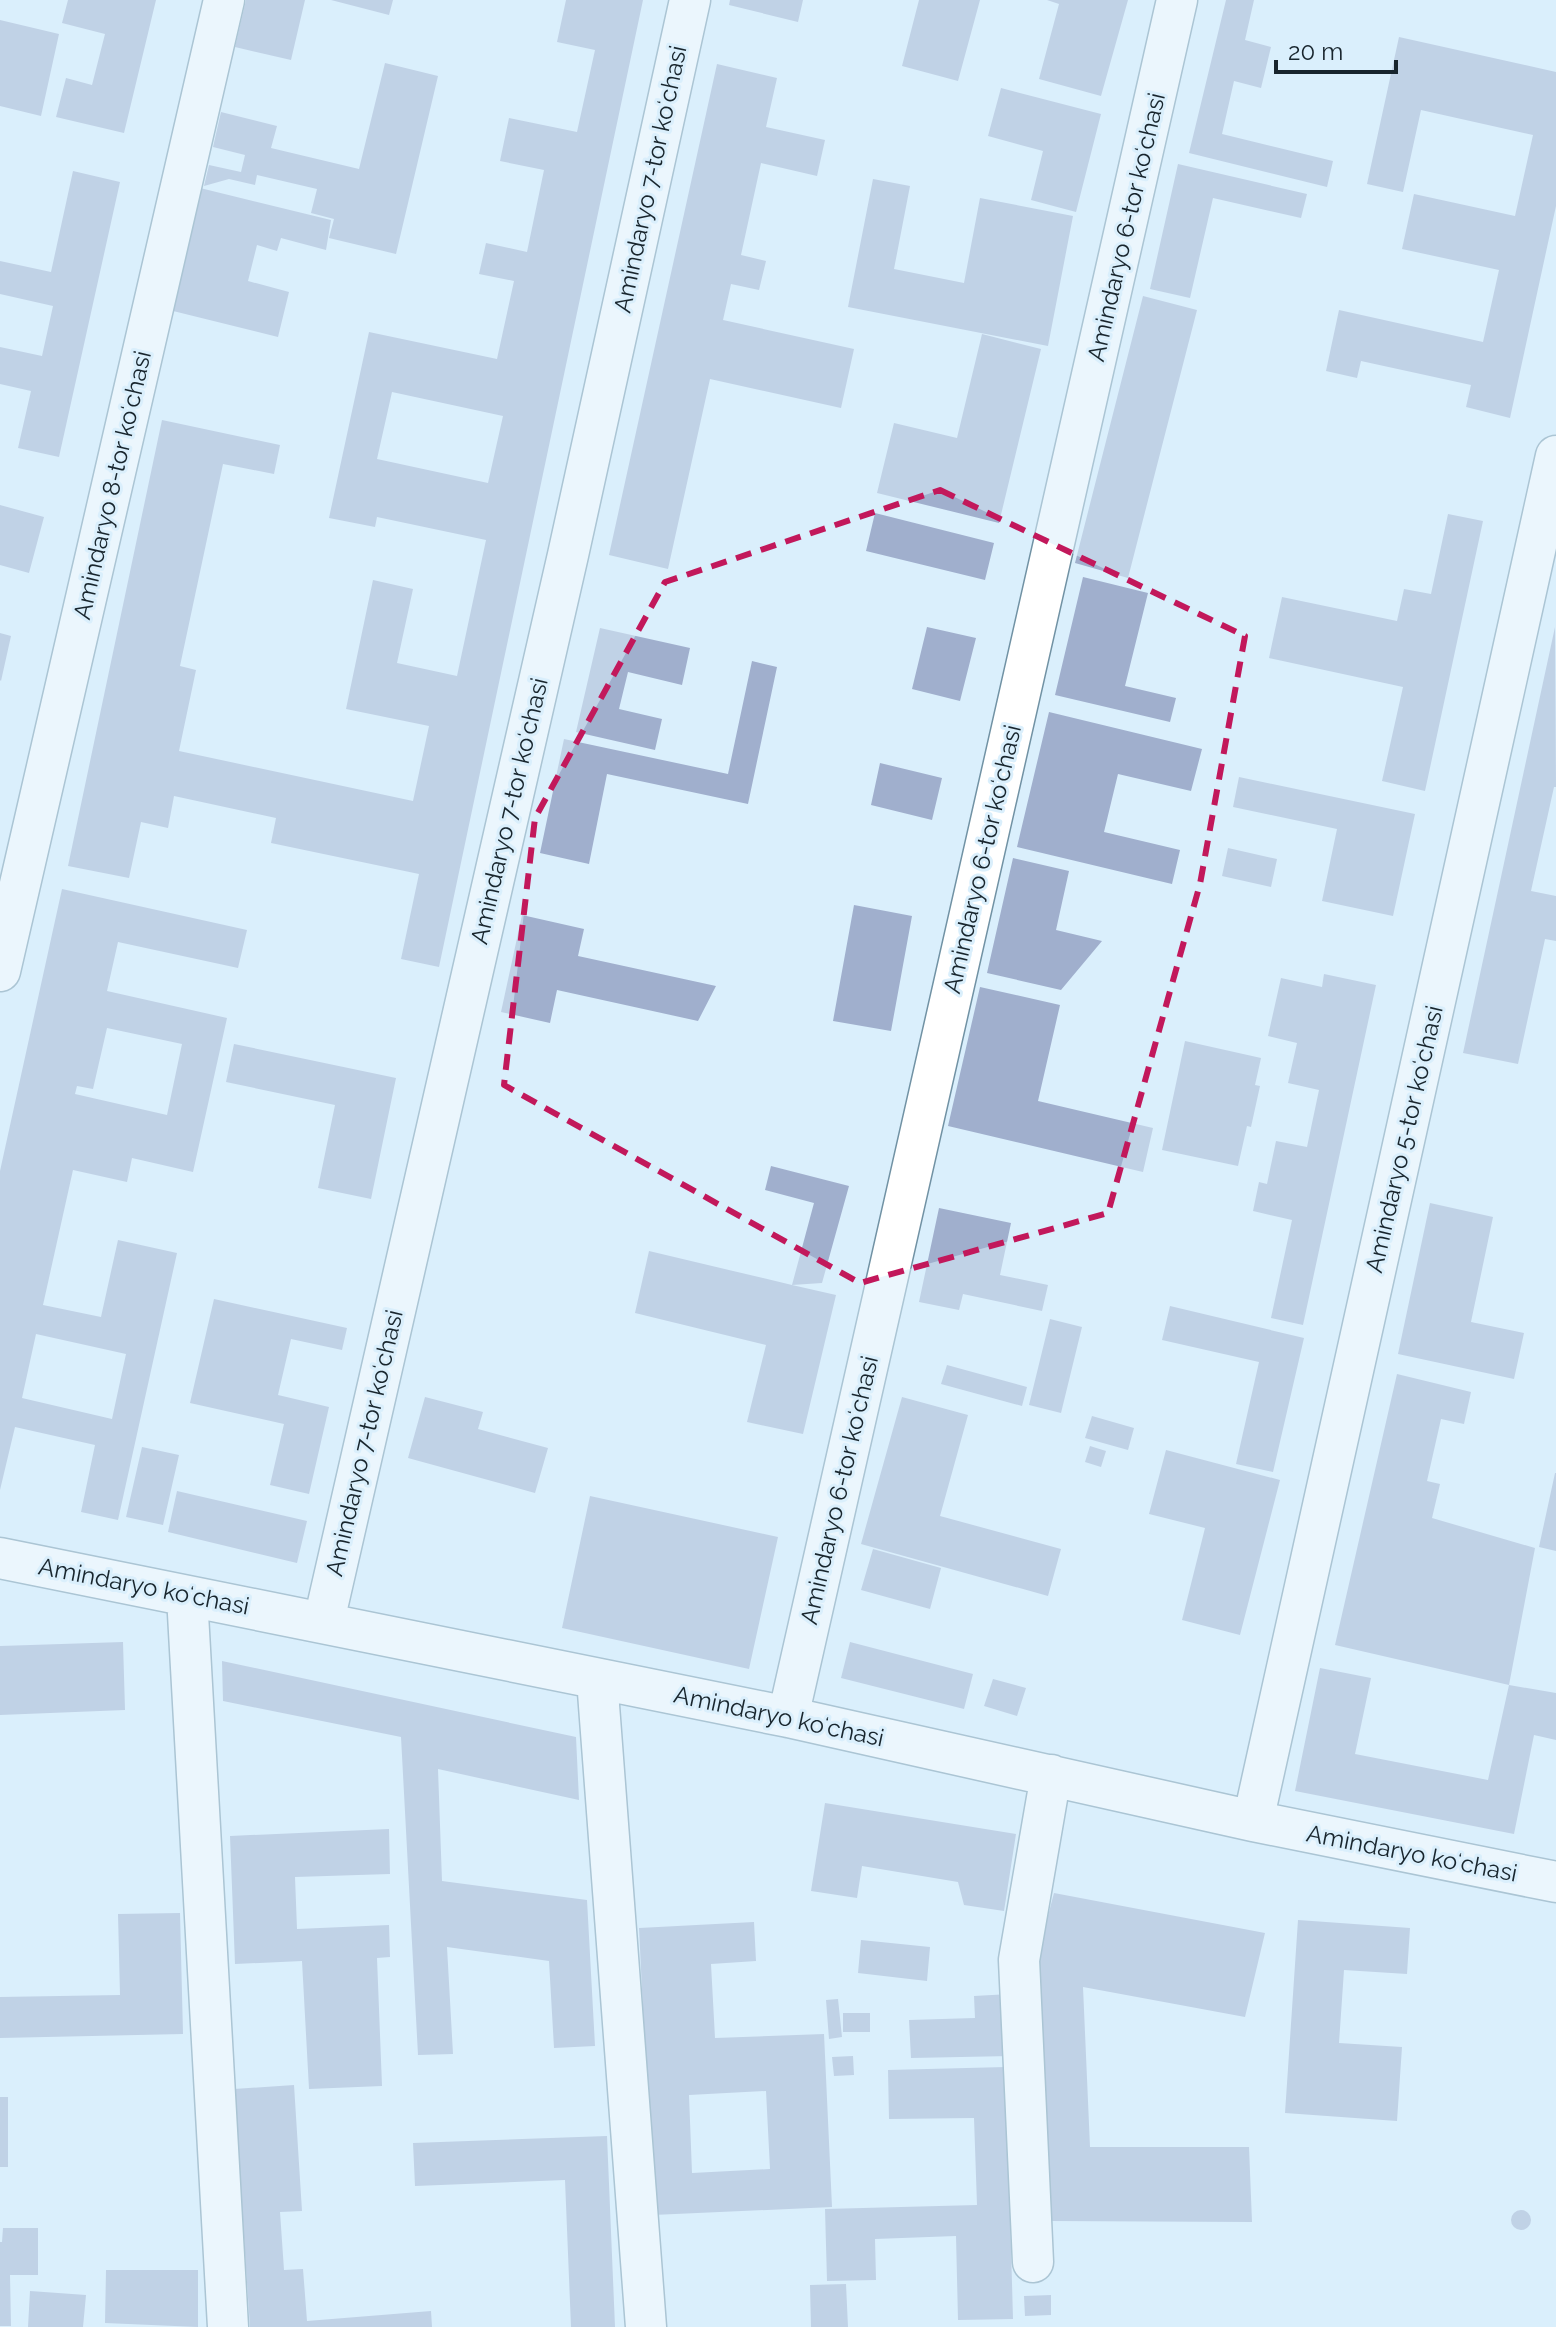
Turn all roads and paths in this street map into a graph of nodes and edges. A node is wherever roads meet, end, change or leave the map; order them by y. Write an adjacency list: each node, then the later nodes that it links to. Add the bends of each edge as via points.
1 (224, 0): 5 (street, Amindaryo 8-tor koʻchasi)
2 (690, 0): 8 (street, Amindaryo 7-tor koʻchasi)
3 (1177, 0): 10 (street, Amindaryo 6-tor koʻchasi)
4 (1556, 456): 12 (street, Amindaryo 5-tor koʻchasi)
5 (0, 971)
6 (0, 1558): 7 (street, Amindaryo koʻchasi)
7 (187, 1596): 8 (street, Amindaryo koʻchasi); 15 (street)
8 (324, 1621): 9 (street, Amindaryo koʻchasi)
9 (597, 1679): 10 (street, Amindaryo koʻchasi); 16 (street)
10 (788, 1717): 11 (street, Amindaryo koʻchasi)
11 (1051, 1775): 12 (street, Amindaryo koʻchasi); 14 (street, via 1019,1960)
12 (1253, 1821): 13 (street, Amindaryo koʻchasi)
13 (1556, 1882)
14 (1033, 2262)
15 (228, 2327)
16 (646, 2327)

